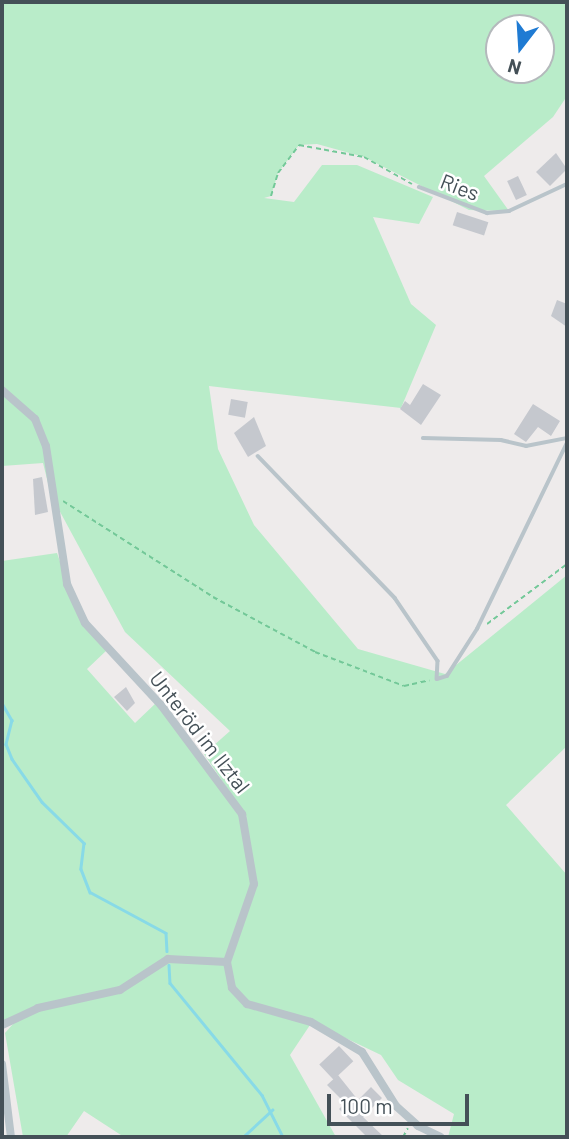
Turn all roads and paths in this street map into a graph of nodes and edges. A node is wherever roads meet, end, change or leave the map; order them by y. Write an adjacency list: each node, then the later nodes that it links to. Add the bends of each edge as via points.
1 (567, 184): 2 (lane, Ries, via 509,212 487,213)
2 (419, 187): 3 (path, via 364,157 299,145 278,173)
3 (271, 196)
4 (2, 390): 9 (street, Unteröd im Ilztal, via 35,419)
5 (423, 438): 6 (lane, via 501,440 526,446)
6 (567, 438)
7 (567, 443): 11 (lane)
8 (258, 456): 12 (lane, via 395,598 438,661)
9 (54, 495): 12 (path, via 213,597 315,652 404,686); 13 (street, Unteröd im Ilztal, via 67,584 85,623 161,705 242,814 254,884)
10 (567, 564): 11 (path, via 513,610)
11 (477, 629): 12 (lane, via 447,676)
12 (437, 678)
13 (227, 962): 14 (street, via 168,959 120,990 38,1008); 17 (street, via 227,979 237,997 255,1008 311,1022 349,1044 373,1063 407,1117)
14 (2, 1026)
15 (2, 1064): 16 (street)
16 (11, 1137)
17 (442, 1137)

